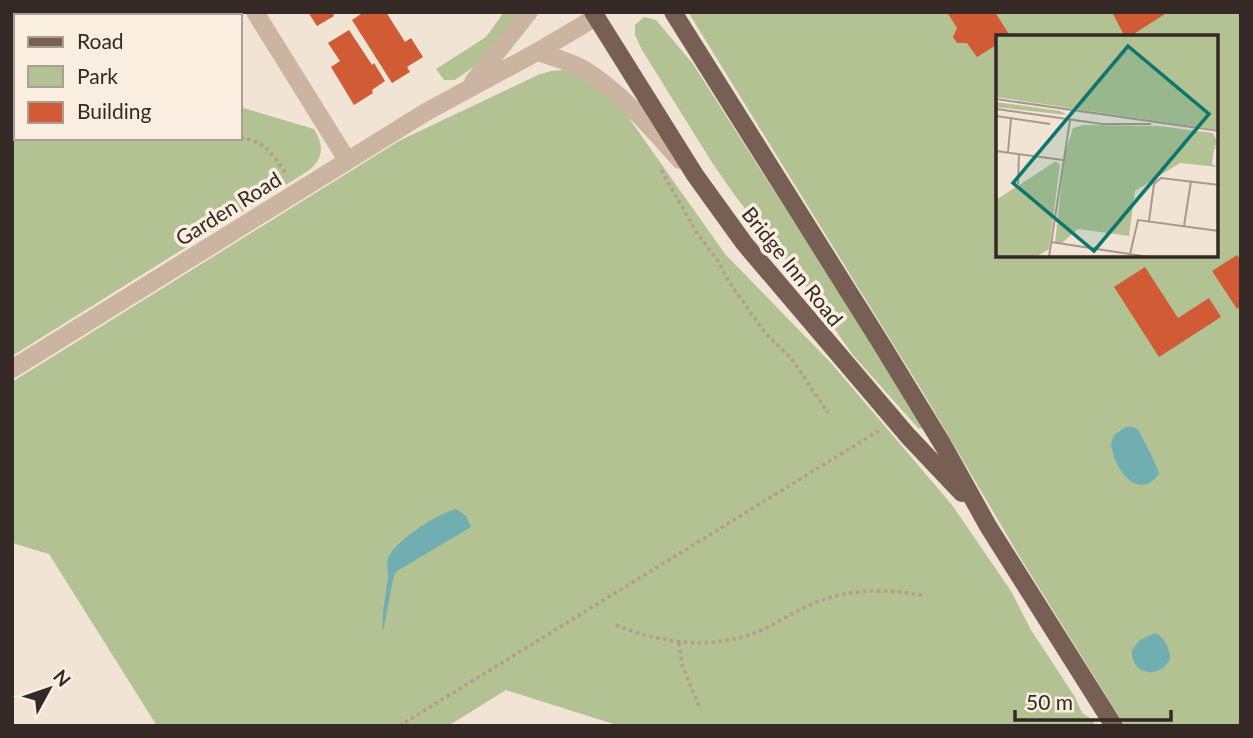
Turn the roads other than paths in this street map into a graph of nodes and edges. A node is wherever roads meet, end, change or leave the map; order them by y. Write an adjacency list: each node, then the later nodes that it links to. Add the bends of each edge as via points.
1 (255, 12): 7 (street)
2 (529, 12): 6 (street, Garden Road)
3 (673, 12): 10 (main road, Bridge Inn Road, via 888,355)
4 (597, 14): 5 (street, Garden Road); 8 (main road, Bridge Inn Road)
5 (537, 52): 6 (street, Garden Road); 8 (street, via 601,81)
6 (469, 88): 7 (street, Garden Road)
7 (347, 160): 9 (street, Garden Road)
8 (695, 175): 10 (main road, Bridge Inn Road, via 744,243)
9 (12, 369)
10 (988, 526): 11 (main road, Bridge Inn Road)
11 (1114, 726)

